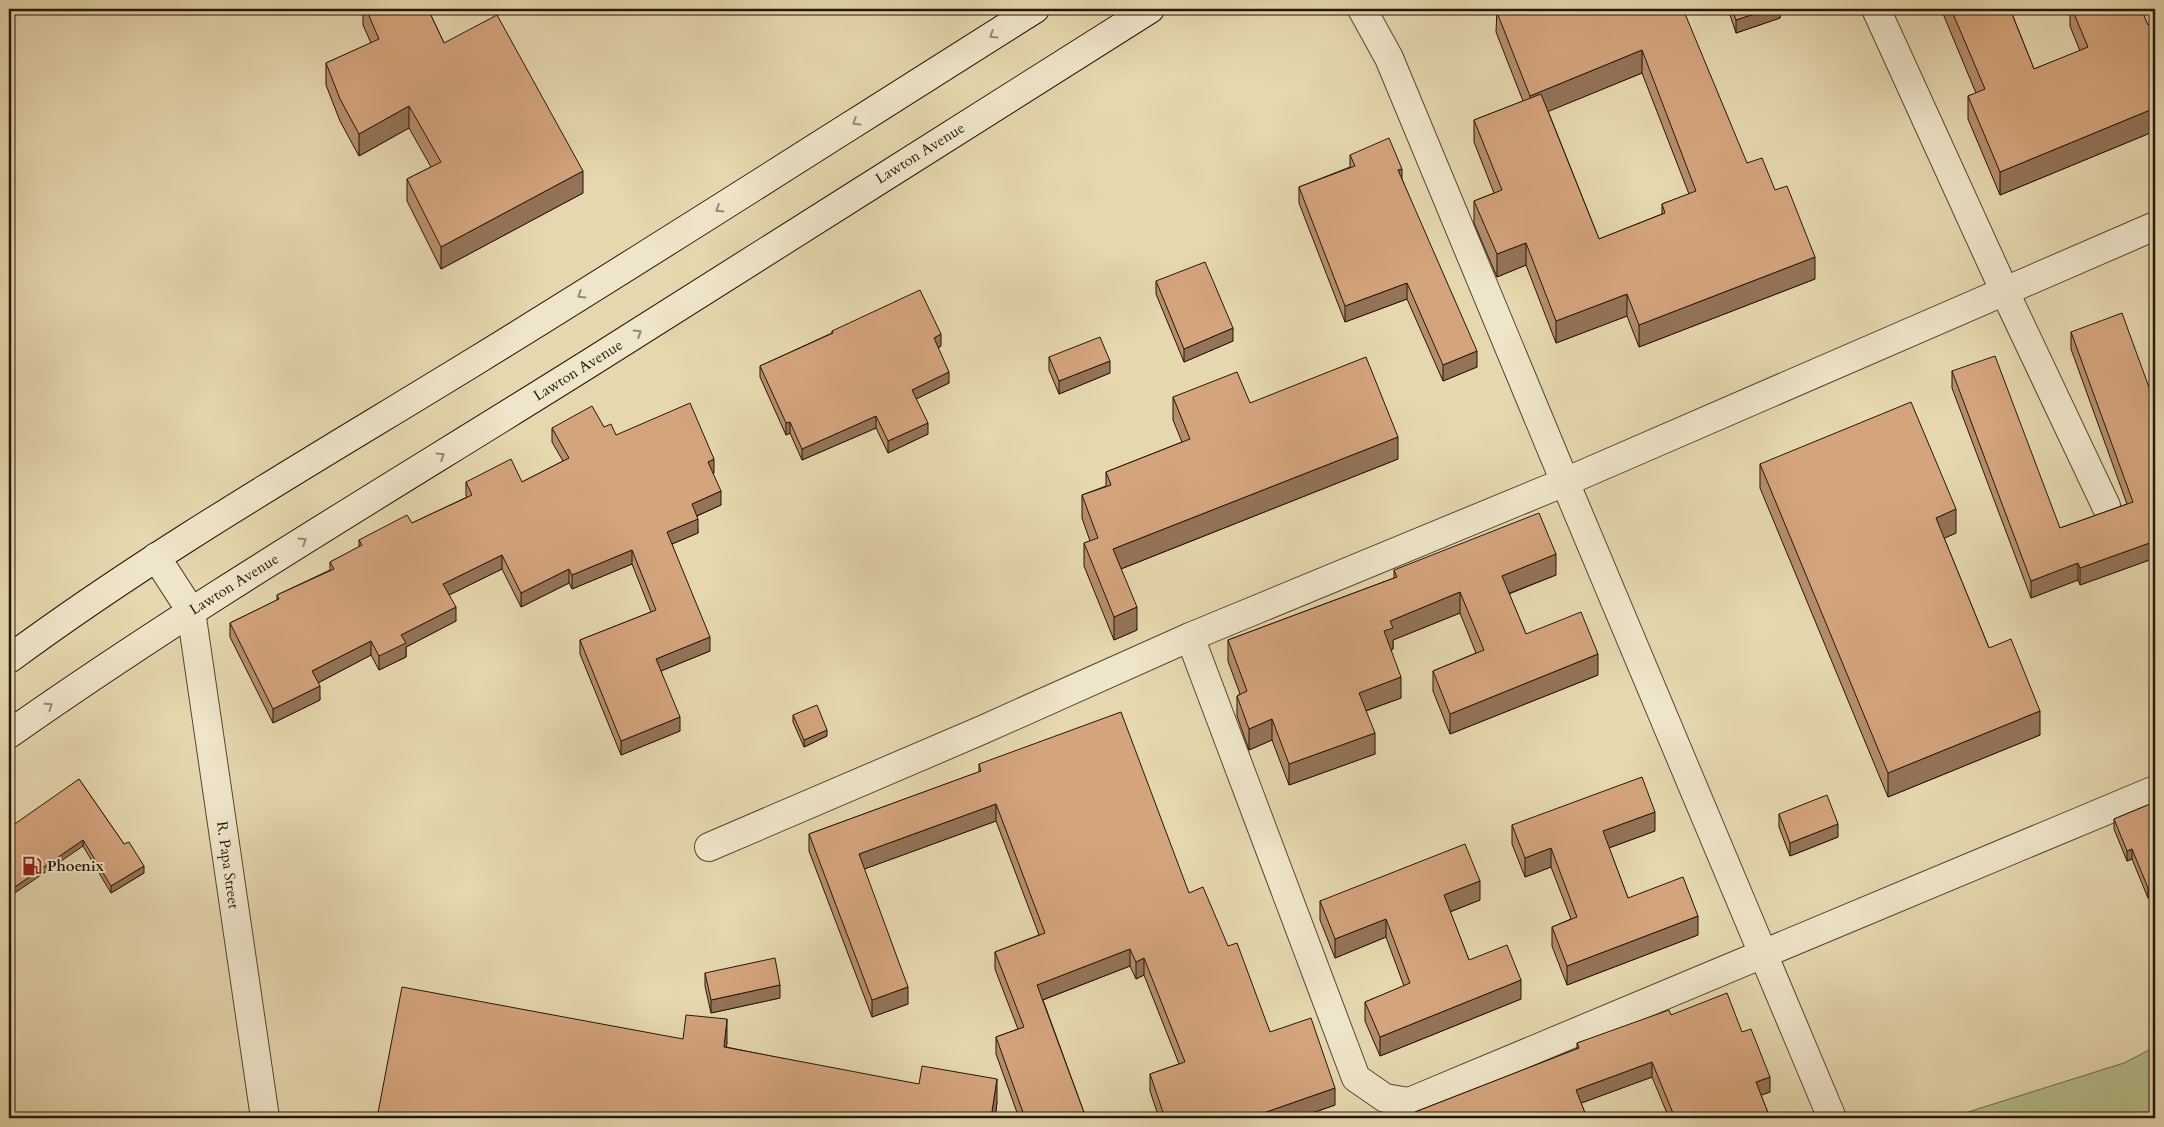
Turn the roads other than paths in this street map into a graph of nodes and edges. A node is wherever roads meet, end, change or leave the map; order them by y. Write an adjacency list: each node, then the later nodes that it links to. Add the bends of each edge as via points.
1 (1035, 9): 9 (street, one-way to 9, via 564,306)
2 (1150, 9): 10 (street, Lawton Avenue, one-way to 2)
3 (1362, 9): 7 (street, via 1389,58)
4 (1876, 9): 6 (street)
5 (2155, 226): 6 (street)
6 (2004, 290): 7 (street); 8 (street)
7 (1565, 482): 11 (street); 16 (street)
8 (2106, 506)
9 (156, 557): 10 (street); 12 (street, via 75,610)
10 (191, 611): 13 (street, Lawton Avenue, one-way to 10); 17 (street, R. Papa Street)
11 (1190, 636): 15 (street, via 982,730); 16 (street, via 1356,1078 1385,1098 1409,1102)
12 (9, 659)
13 (9, 734)
14 (2155, 790): 16 (street)
15 (709, 847)
16 (1762, 953): 18 (street)
17 (265, 1118)
18 (1832, 1118)

